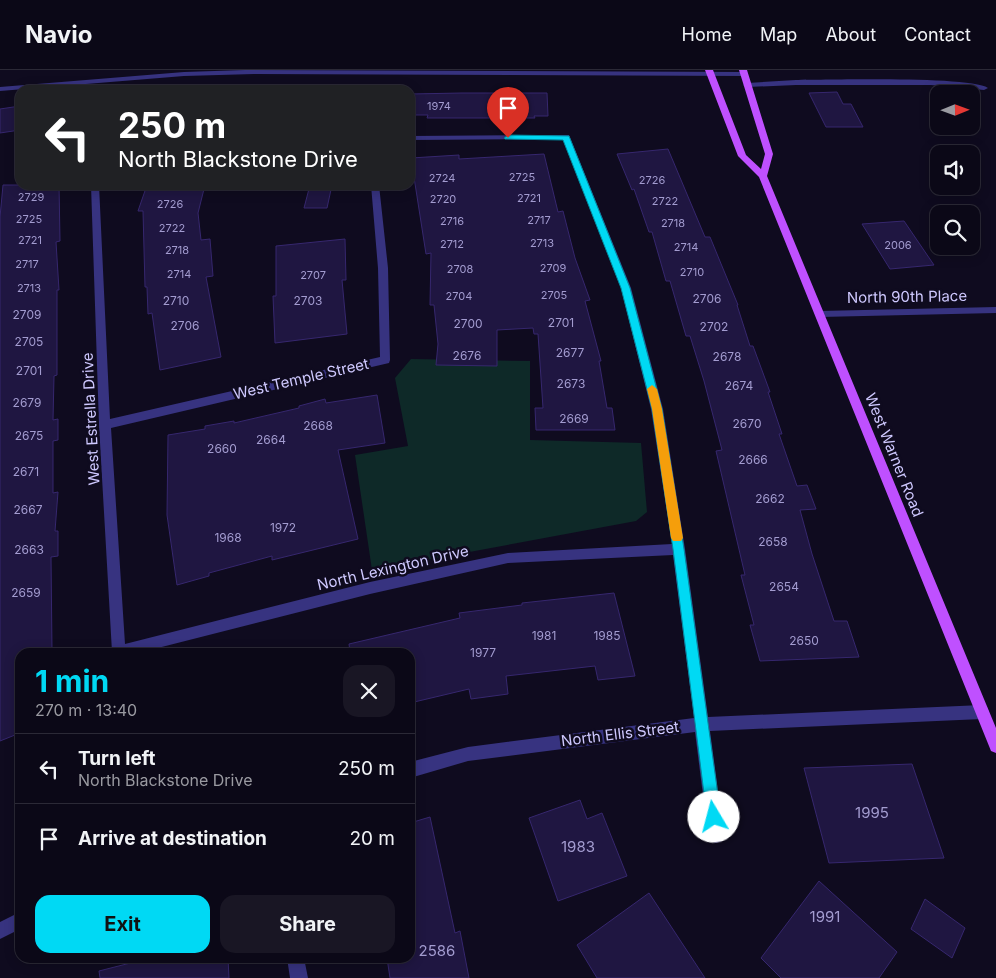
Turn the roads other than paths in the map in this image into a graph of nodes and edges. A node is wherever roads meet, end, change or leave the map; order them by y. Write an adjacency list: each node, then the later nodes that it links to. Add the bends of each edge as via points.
1 (94, 71): 4 (street)
2 (710, 72): 3 (street); 5 (street, via 254,72 184,74); 11 (main road, West Warner Road, via 742,156)
3 (744, 72): 6 (main road)
4 (92, 85)
5 (100, 85)
6 (747, 85): 7 (street, via 775,82 912,83 966,84); 11 (main road, via 769,154)
7 (984, 88)
8 (0, 89): 9 (street)
9 (15, 89)
10 (415, 138): 17 (street, via 566,138 626,288 657,409)
11 (763, 176): 15 (main road, West Warner Road)
12 (95, 190): 16 (street, West Estrella Drive)
13 (375, 190): 16 (street, West Temple Street, via 383,268 385,360)
14 (996, 310): 15 (street, North 90th Place)
15 (820, 314): 20 (main road, West Warner Road)
16 (106, 425): 18 (street, West Estrella Drive)
17 (679, 549): 19 (street, North Lexington Drive, via 508,558 370,588); 21 (street)
18 (119, 648)
19 (135, 648)
20 (982, 712): 21 (street, North Ellis Street); 22 (main road, West Warner Road)
21 (700, 724): 23 (street, North Ellis Street, via 468,754); 24 (street)
22 (996, 746)
23 (415, 769)
24 (716, 835)
25 (15, 923): 26 (street)
26 (0, 931)
27 (297, 963): 28 (street)
28 (299, 978)

